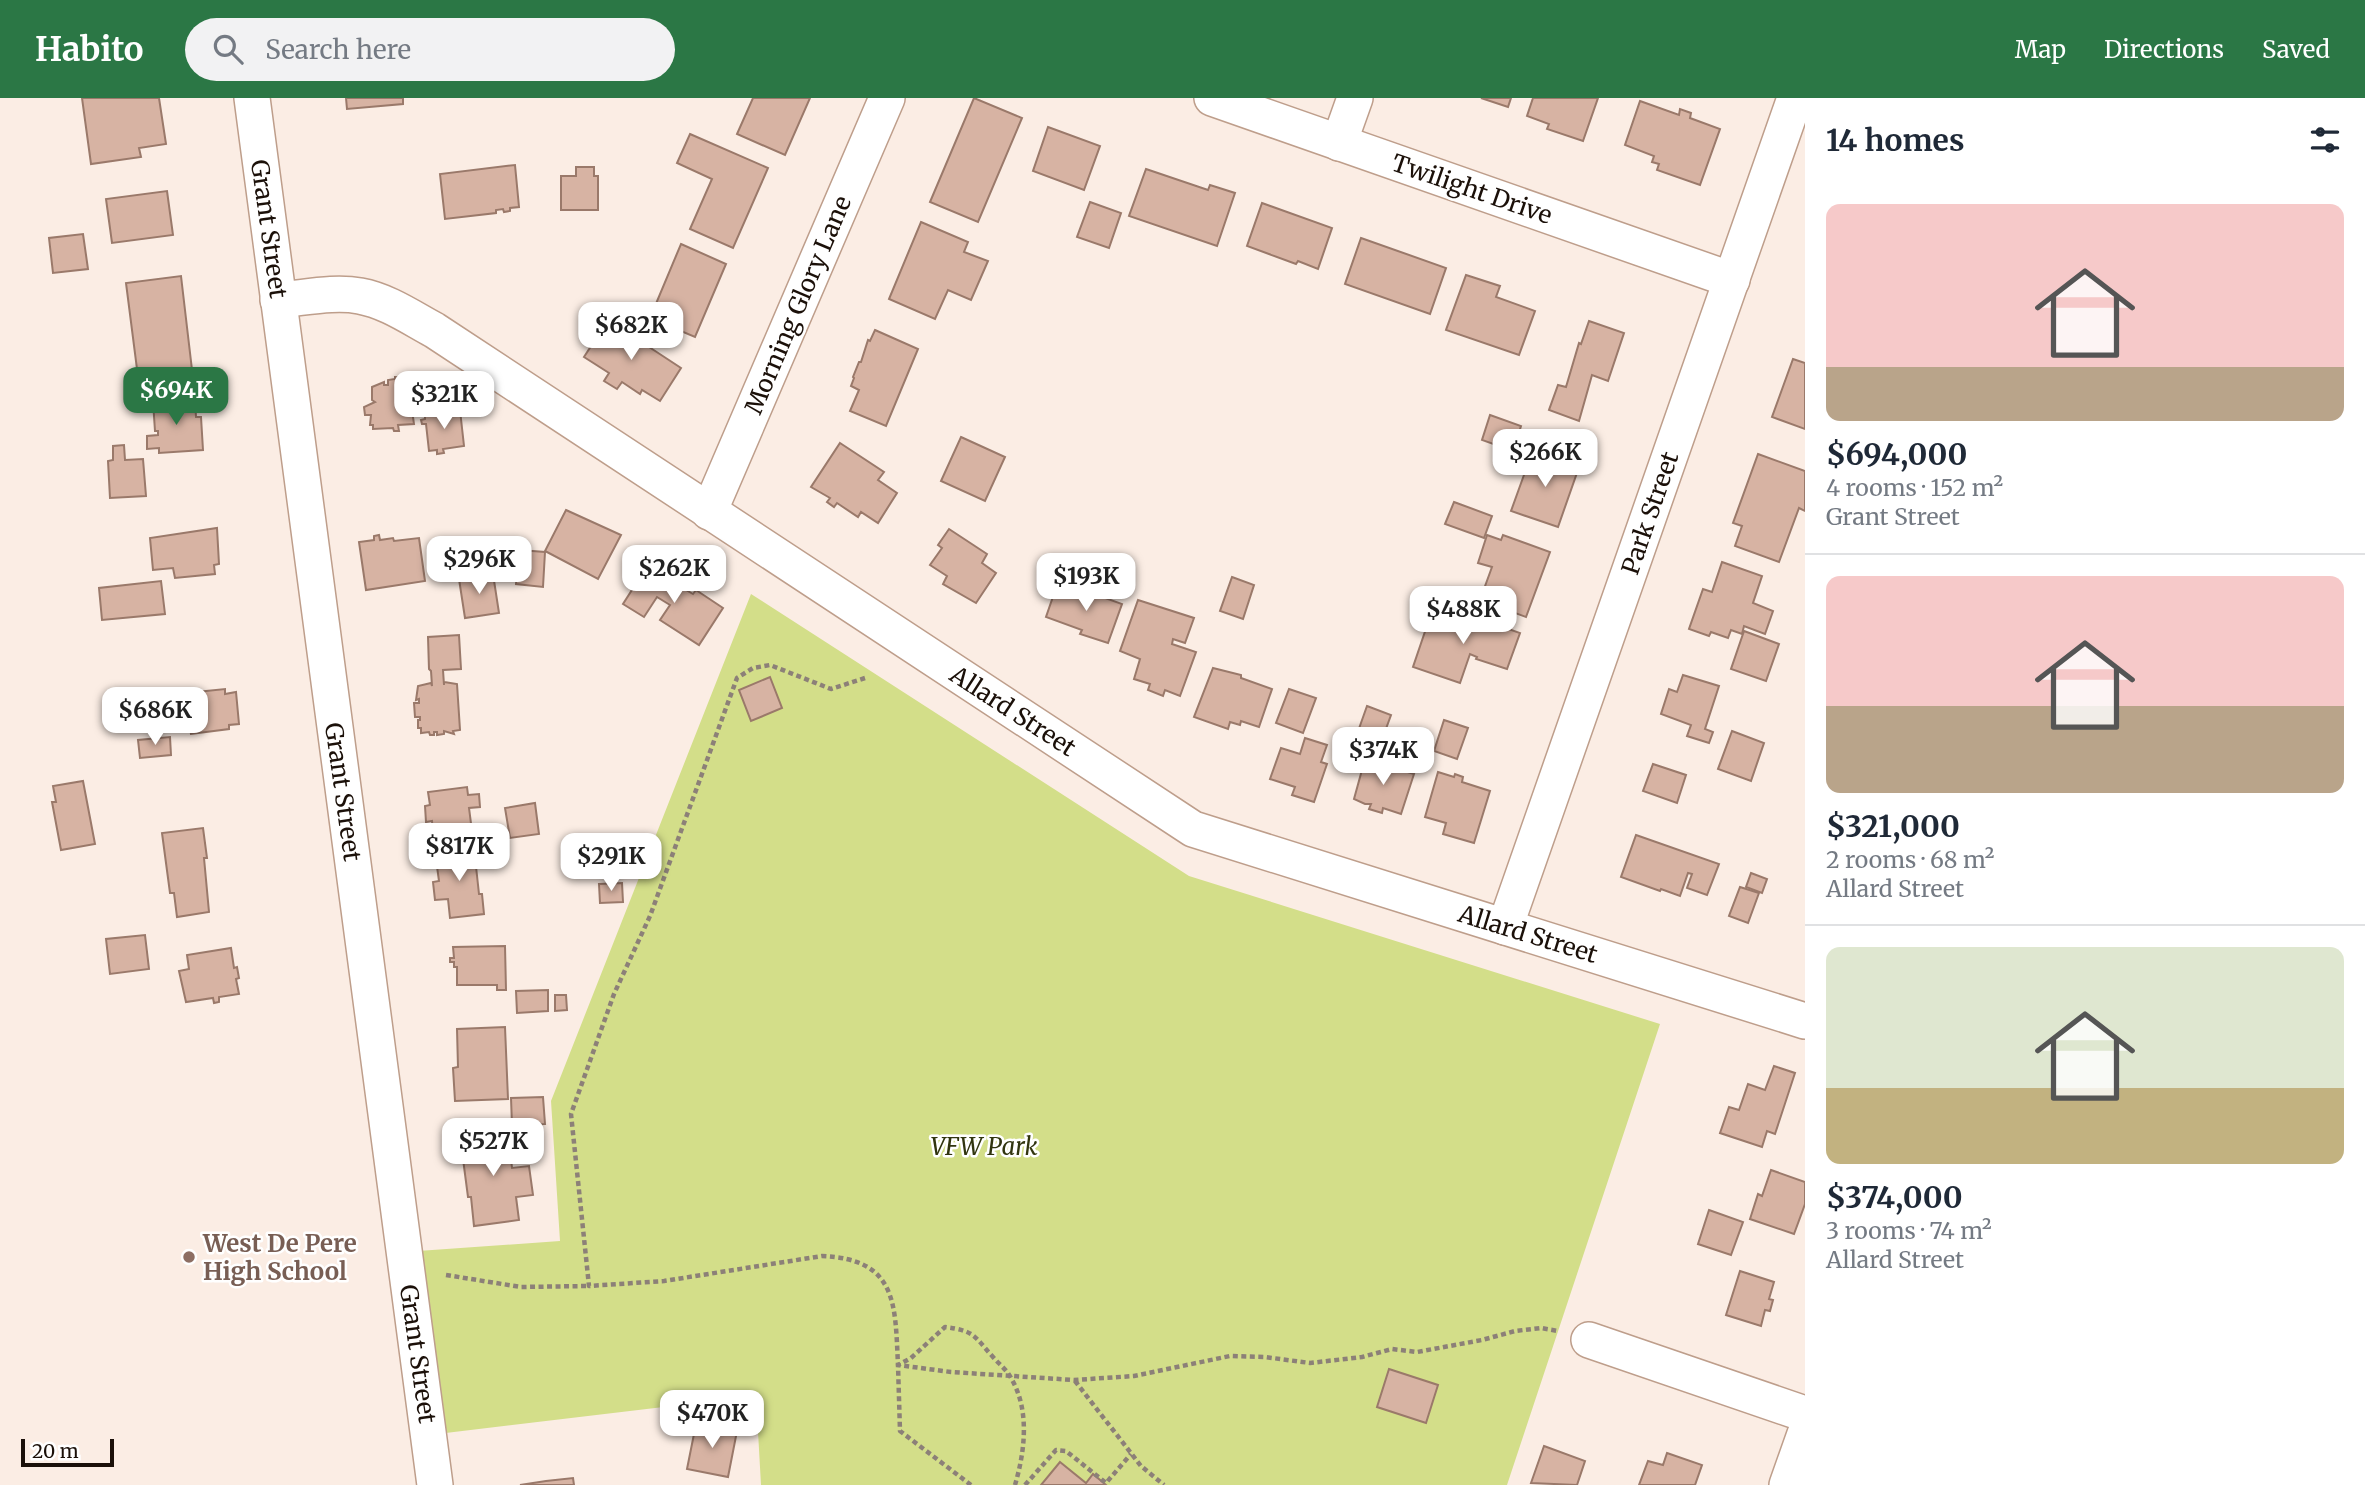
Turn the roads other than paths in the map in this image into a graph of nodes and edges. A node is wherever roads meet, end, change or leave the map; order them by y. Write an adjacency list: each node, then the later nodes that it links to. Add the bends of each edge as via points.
1 (251, 98): 8 (street, Grant Street)
2 (887, 98): 9 (street, Morning Glory Lane)
3 (1212, 98): 6 (street, Twilight Drive)
4 (1355, 98): 6 (street)
5 (1795, 98): 7 (street, Park Street)
6 (1339, 143): 7 (street, Twilight Drive)
7 (1732, 280): 10 (street, Park Street)
8 (278, 300): 9 (street, Allard Street, via 359,295 390,305); 15 (street, Grant Street)
9 (709, 512): 10 (street, Allard Street, via 1193,829)
10 (1505, 927): 11 (street, Allard Street)
11 (1805, 1021)
12 (1589, 1340): 13 (street)
13 (1805, 1414)
14 (1805, 1434): 16 (street)
15 (435, 1485)
16 (1787, 1485)

